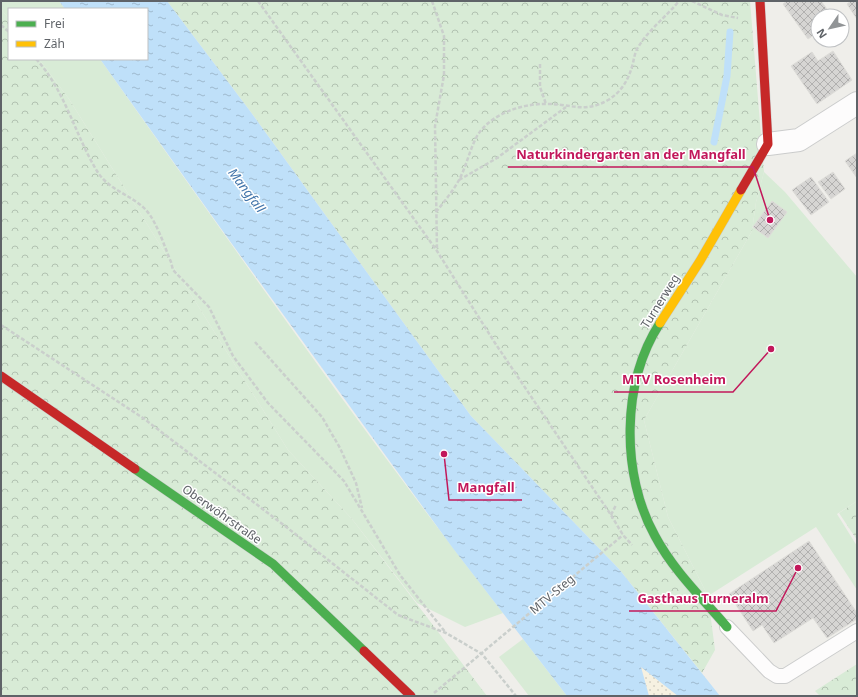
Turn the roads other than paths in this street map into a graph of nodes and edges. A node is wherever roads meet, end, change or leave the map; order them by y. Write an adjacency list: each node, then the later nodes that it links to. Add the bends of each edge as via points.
1 (760, 1): 3 (street)
2 (857, 103): 3 (street, via 799,140)
3 (768, 144): 5 (street, Turnerweg, via 700,261 654,332 637,373 629,438 634,477 643,511 655,538 678,570)
4 (1, 376): 7 (street, Oberwöhrstraße, via 273,564)
5 (727, 627): 6 (lane, via 769,671 777,676 786,676)
6 (857, 631)
7 (411, 696)

